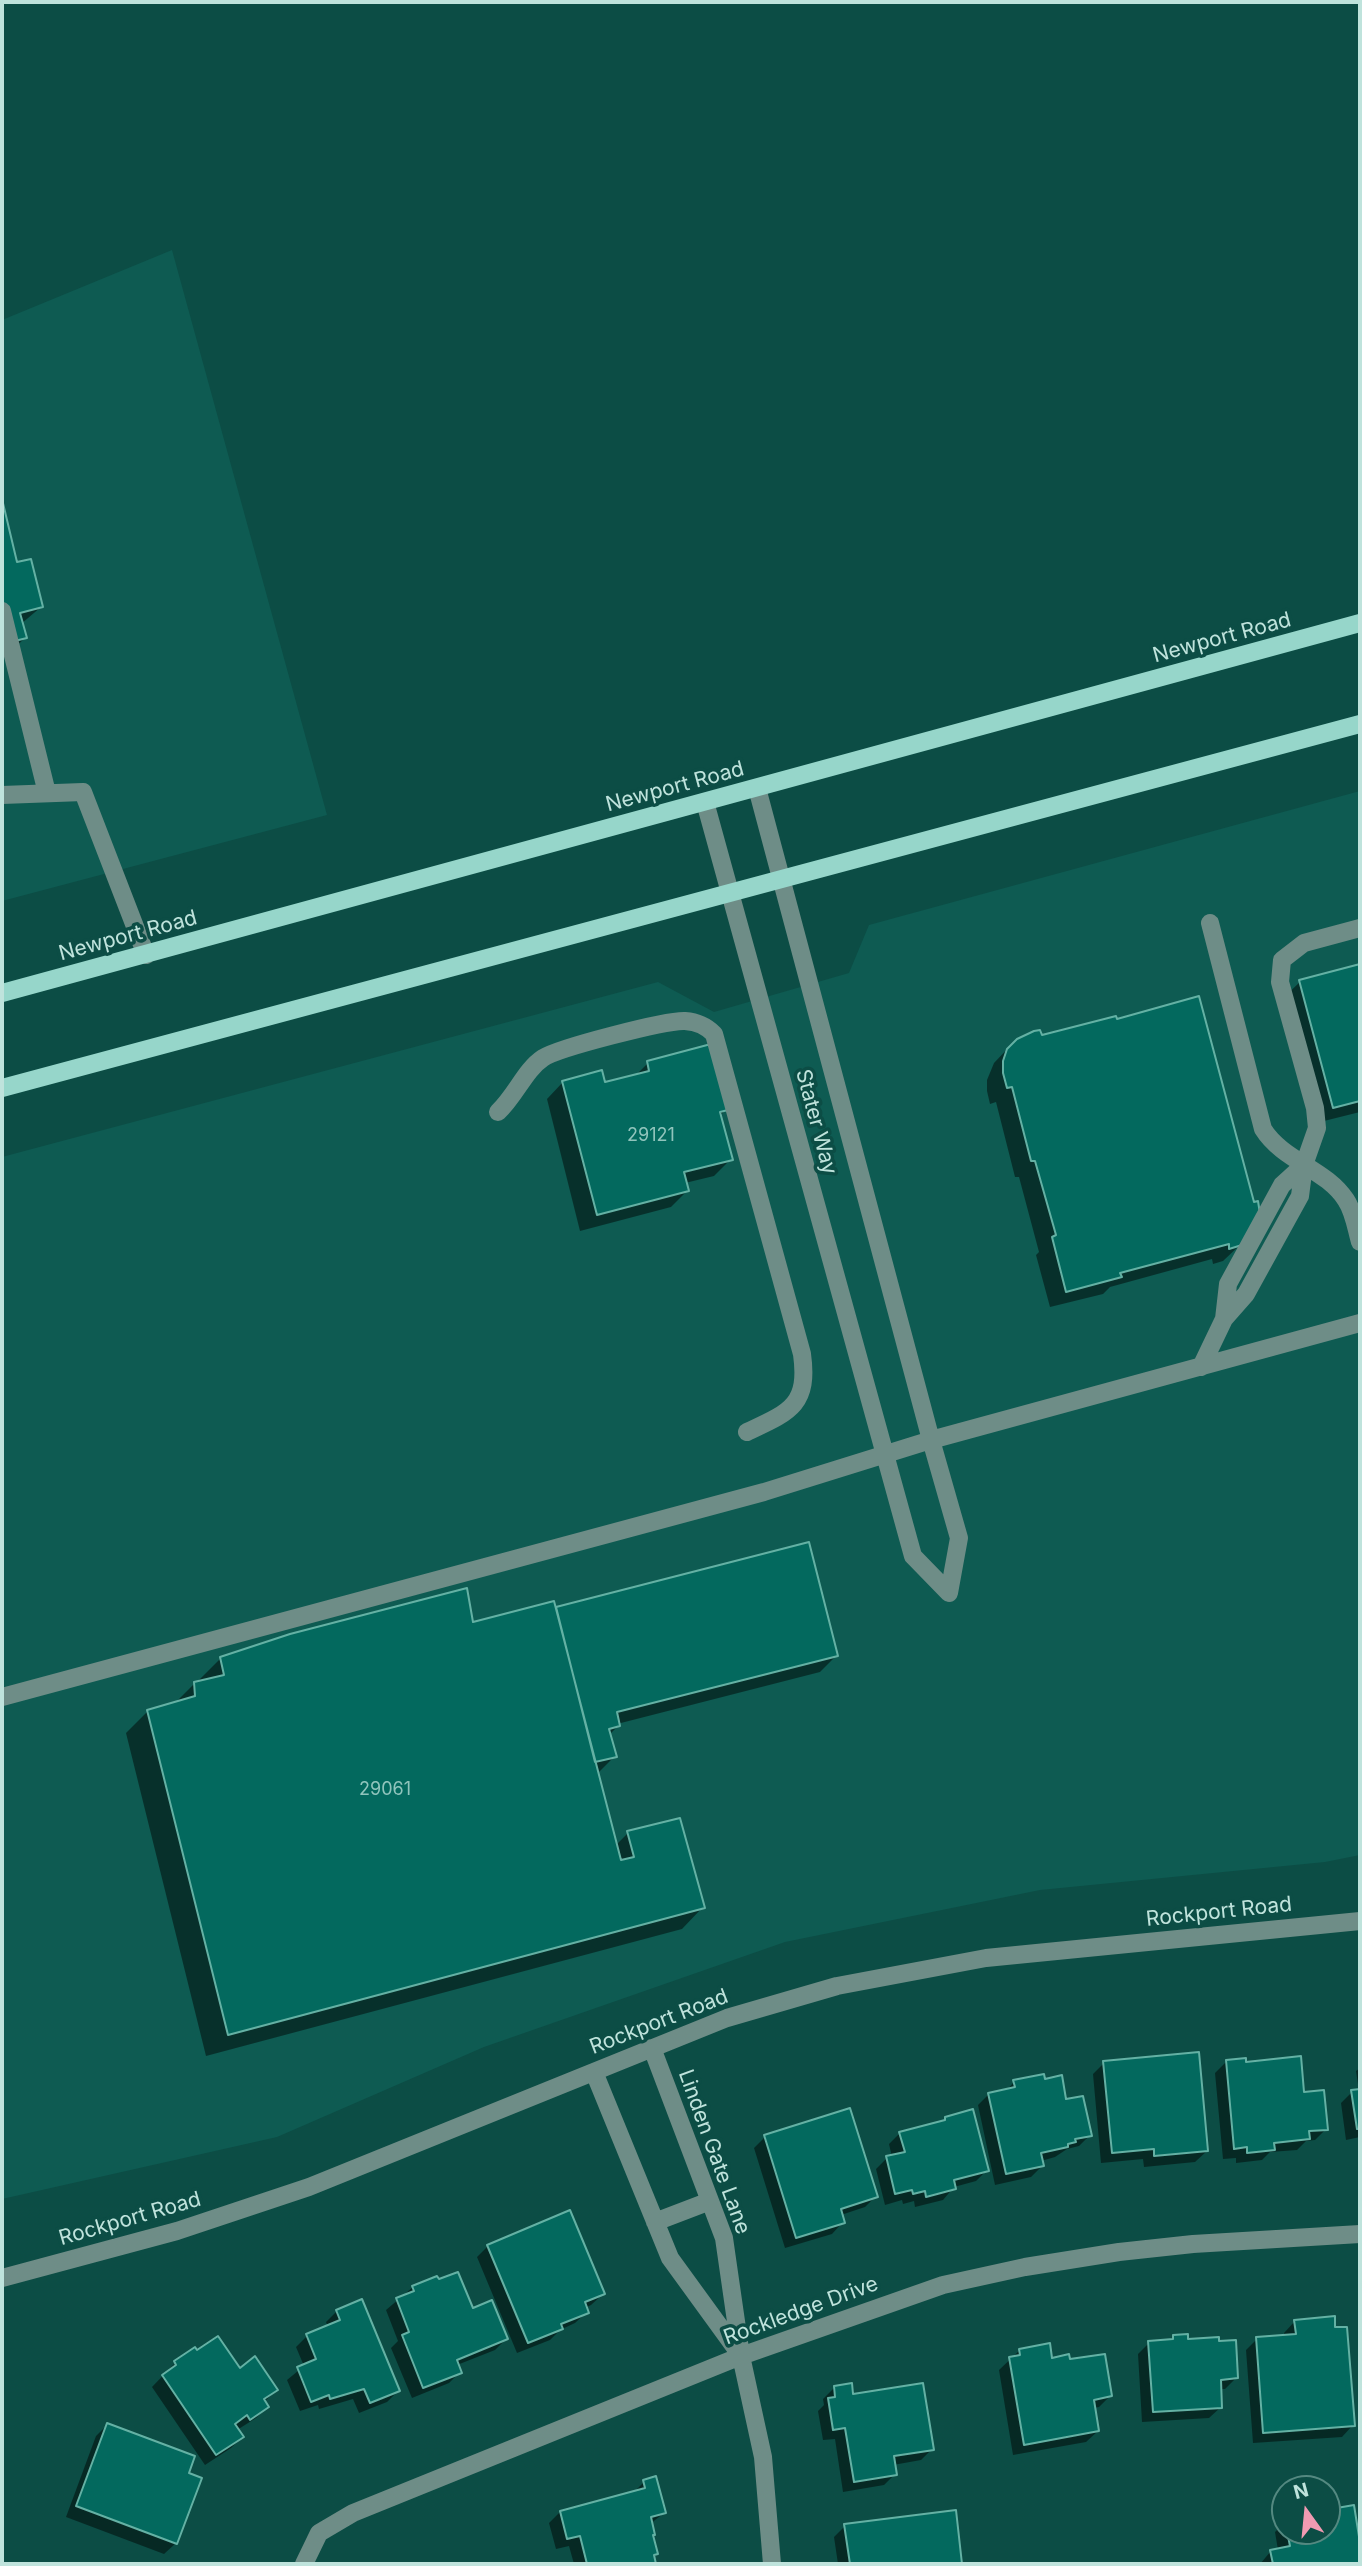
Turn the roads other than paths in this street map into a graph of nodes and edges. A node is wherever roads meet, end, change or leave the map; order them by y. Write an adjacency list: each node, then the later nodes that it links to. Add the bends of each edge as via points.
1 (2, 611): 5 (street)
2 (1360, 624): 4 (main road, Newport Road)
3 (1360, 724): 8 (main road)
4 (757, 788): 7 (main road, Newport Road); 8 (street, Stater Way)
5 (47, 793): 6 (street); 12 (street, via 83,792)
6 (2, 795)
7 (705, 802): 9 (street, Stater Way); 12 (main road, Newport Road)
8 (782, 879): 9 (main road); 21 (street, Stater Way)
9 (729, 893): 14 (main road); 22 (street, Stater Way)
10 (1210, 923): 16 (street, via 1263,1129 1270,1140)
11 (1360, 928): 16 (street, via 1304,943 1282,960 1280,982 1315,1108 1317,1128)
12 (146, 955): 13 (main road, Newport Road)
13 (2, 993)
14 (2, 1088)
15 (498, 1112): 20 (street, via 512,1100 531,1068 552,1053 674,1021 701,1023 714,1034 806,1379 798,1401)
16 (1304, 1165): 17 (street, via 1346,1200); 19 (street, via 1300,1196 1246,1294 1224,1319)
17 (1360, 1242)
18 (1360, 1323): 19 (street)
19 (1201, 1367): 21 (street)
20 (747, 1432)
21 (931, 1440): 22 (street); 22 (street, Stater Way, via 959,1538 950,1593 913,1556)
22 (884, 1454): 23 (street, via 764,1492)
23 (2, 1697)
24 (1360, 1921): 25 (street, Rockport Road, via 986,1958 837,1986 727,2018)
25 (652, 2048): 26 (street, Rockport Road); 27 (street, Linden Gate Lane)
26 (594, 2072): 28 (street, Linden Gate Lane); 30 (street, Rockport Road, via 309,2187 177,2231)
27 (710, 2201): 28 (street); 31 (street, Linden Gate Lane, via 724,2238)
28 (655, 2222): 31 (street, Linden Gate Lane, via 670,2258)
29 (1360, 2234): 31 (street, Rockledge Drive, via 1193,2244 1025,2267 943,2285)
30 (2, 2278)
31 (741, 2356): 32 (street, Rockledge Drive, via 353,2513 319,2533); 33 (street, Linden Gate Lane, via 763,2457)
32 (304, 2564)
33 (772, 2564)

